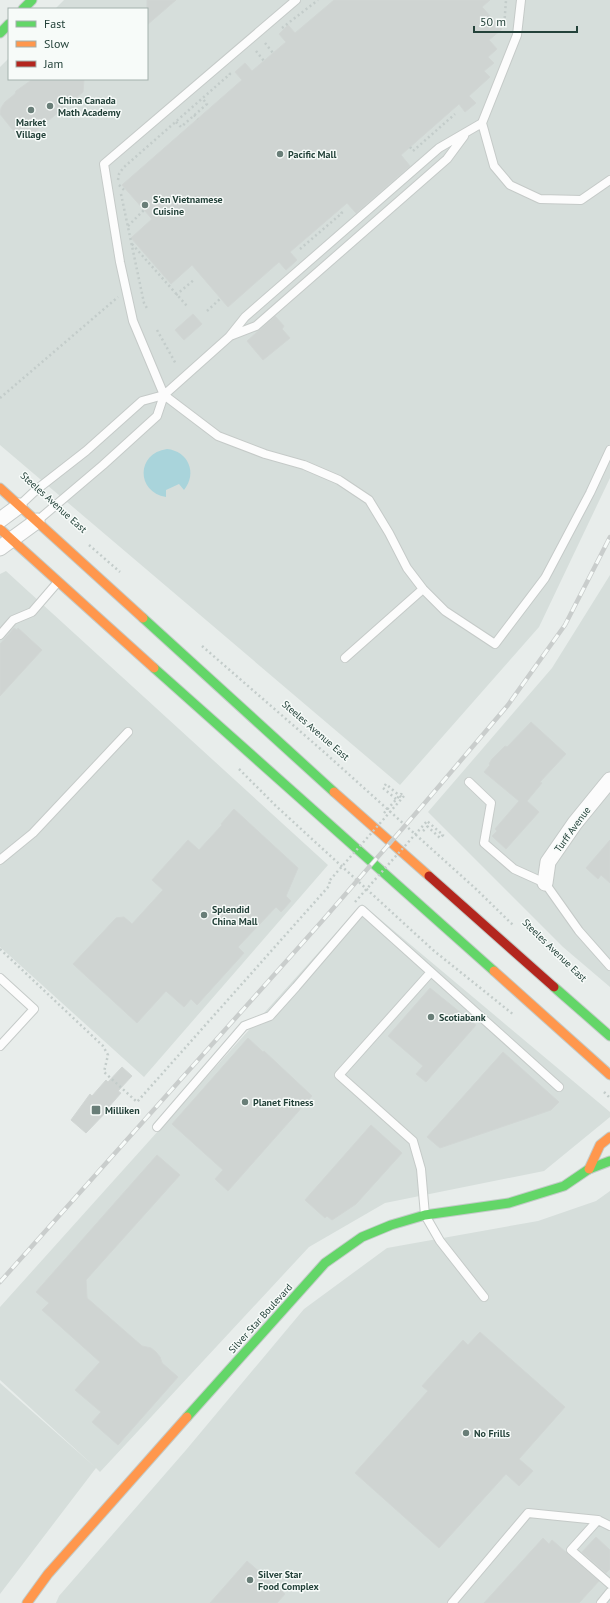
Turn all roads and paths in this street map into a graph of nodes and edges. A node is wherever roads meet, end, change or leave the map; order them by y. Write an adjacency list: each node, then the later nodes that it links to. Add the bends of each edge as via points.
1 (32, 0): 6 (main road)
2 (296, 0): 39 (lane, via 104,164)
3 (318, 0): 9 (path)
4 (506, 0): 8 (path)
5 (521, 0): 25 (lane, via 517,35)
6 (24, 8)
7 (8, 25): 10 (main road)
8 (504, 28)
9 (280, 30)
10 (0, 33)
11 (270, 38): 12 (path)
12 (265, 43): 13 (path); 14 (path)
13 (256, 51): 15 (path); 16 (path)
14 (273, 53)
15 (250, 55)
16 (264, 61)
17 (234, 68): 18 (path)
18 (202, 98): 20 (path, via 207,104); 24 (path)
19 (455, 114): 23 (path)
20 (194, 115): 22 (path); 24 (path, via 181,127)
21 (446, 116): 23 (path)
22 (198, 119)
23 (448, 120): 27 (path, via 413,151)
24 (176, 122): 29 (path, via 123,168 119,174)
25 (482, 123): 26 (lane); 28 (lane, via 494,166 510,185 540,199 581,200)
26 (466, 133): 46 (lane, via 439,148 245,317); 46 (lane, via 447,159 256,326)
27 (410, 148)
28 (610, 180)
29 (119, 185): 30 (path); 30 (path, via 125,192)
30 (121, 195): 33 (path)
31 (144, 210): 33 (path)
32 (339, 210): 36 (path, via 342,213)
33 (128, 226): 35 (path)
34 (303, 241): 36 (path)
35 (132, 244): 40 (path); 43 (path, via 144,303)
36 (306, 244): 37 (path)
37 (300, 249)
38 (195, 279): 40 (path)
39 (126, 290): 48 (lane, via 134,321); 49 (path)
40 (176, 295): 42 (path)
41 (221, 298): 44 (path)
42 (187, 306)
43 (148, 310)
44 (207, 310)
45 (158, 330): 47 (path)
46 (229, 337): 48 (lane)
47 (176, 364)
48 (164, 395): 52 (lane, via 142,401 86,452); 54 (lane, via 157,416); 60 (lane, via 218,436 265,454 304,465 339,480 369,500 407,568)
49 (0, 398)
50 (610, 450): 60 (lane, via 545,578 495,644 445,611)
51 (0, 488): 52 (main road)
52 (19, 506): 53 (street); 54 (main road)
53 (0, 520)
54 (36, 521): 56 (street); 83 (main road, via 296,758)
55 (0, 529): 56 (main road)
56 (6, 543): 59 (main road)
57 (87, 544): 58 (path, Steeles Avenue East)
58 (121, 572)
59 (58, 582): 61 (lane, via 32,612 12,620); 85 (main road)
60 (423, 589): 63 (lane)
61 (0, 635)
62 (197, 642): 77 (path, Steeles Avenue East, via 324,752)
63 (345, 658)
64 (128, 732): 74 (lane, via 33,833)
65 (235, 764): 82 (path, via 276,806 433,950)
66 (610, 780): 75 (street, Turff Avenue, via 548,862)
67 (469, 782): 75 (lane, via 492,803 484,843 514,869)
68 (403, 797): 69 (path, via 401,794); 69 (path, via 386,784 383,788); 78 (path, bridge, via 330,880 329,886 137,1102 104,1072 108,1054 103,1046)
69 (396, 799): 70 (path, via 383,814)
70 (388, 819)
71 (428, 820): 72 (path, via 431,822); 72 (path, via 443,835 440,838); 76 (path, bridge)
72 (427, 826): 73 (path)
73 (423, 831)
74 (0, 860)
75 (546, 884): 79 (lane, via 579,931)
76 (355, 902)
77 (515, 927)
78 (0, 949)
79 (610, 966)
80 (431, 972): 86 (lane); 89 (lane, via 362,910 270,1016 244,1026); 93 (lane, via 339,1075 413,1141 421,1170)
81 (0, 978): 84 (lane, via 34,1009)
82 (519, 1019)
83 (610, 1036)
84 (0, 1046)
85 (610, 1075)
86 (559, 1087)
87 (599, 1088): 88 (path)
88 (610, 1098)
89 (157, 1127)
90 (610, 1137): 92 (main road, via 600,1145)
91 (610, 1162): 92 (main road, Silver Star Boulevard)
92 (589, 1169): 93 (main road, Silver Star Boulevard, via 564,1186 509,1203)
93 (425, 1215): 94 (lane, via 440,1241); 99 (main road, Silver Star Boulevard, via 362,1237 325,1263 48,1574)
94 (484, 1297)
95 (598, 1520): 96 (lane); 97 (lane, via 571,1550); 100 (lane, via 528,1513)
96 (610, 1526)
97 (610, 1584)
98 (610, 1592): 101 (lane)
99 (27, 1603)
100 (452, 1603)
101 (601, 1603)

